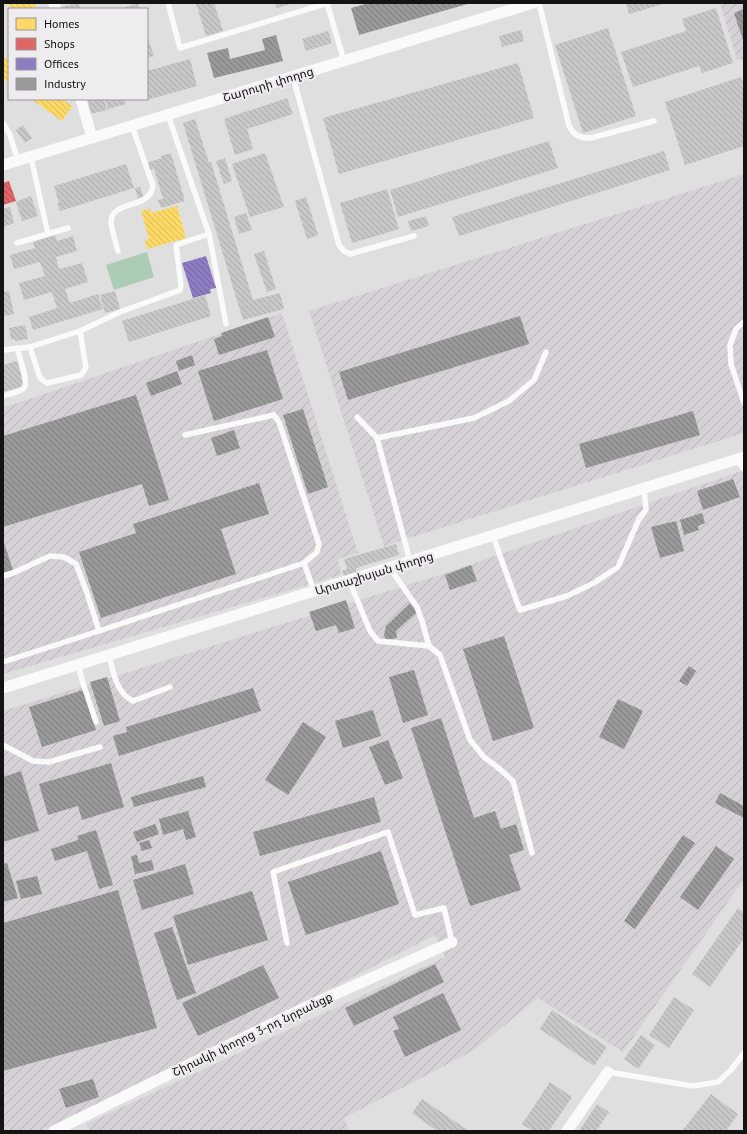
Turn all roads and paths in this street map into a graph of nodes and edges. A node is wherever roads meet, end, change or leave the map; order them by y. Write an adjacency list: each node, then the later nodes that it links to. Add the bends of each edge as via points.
1 (168, 3): 2 (lane, via 180,48)
2 (328, 3): 5 (lane)
3 (533, 3): 5 (street, Շարուրի փողոց)
4 (539, 3): 9 (lane, via 569,126 574,134 591,138)
5 (344, 61): 6 (street, Շարուրի փողոց)
6 (293, 76): 8 (street, Շարուրի փողոց); 19 (lane, via 339,245 350,254)
7 (81, 100): 12 (street)
8 (168, 115): 11 (street, Շարուրի փողոց); 18 (lane)
9 (654, 120)
10 (3, 123): 14 (lane, via 10,135)
11 (132, 126): 12 (street, Շարուրի փողոց); 21 (lane, via 153,186 151,194 144,200 117,209 113,215 111,220)
12 (92, 138): 13 (street, Շարուրի փողոց)
13 (31, 157): 14 (street, Շարուրի փողոց); 17 (lane)
14 (18, 161): 15 (street, Շարուրի փողոց)
15 (3, 165)
16 (68, 228): 17 (lane)
17 (48, 234): 20 (lane)
18 (209, 234): 23 (lane); 24 (lane, via 176,245 180,290 120,312)
19 (414, 236)
20 (17, 244)
21 (118, 251)
22 (744, 322): 30 (lane, via 736,329 730,345 731,364)
23 (226, 324)
24 (80, 331): 25 (lane); 25 (lane, via 86,368 81,375 47,383 40,378)
25 (30, 347): 26 (lane)
26 (17, 348): 27 (lane); 29 (lane, via 26,380 25,388)
27 (3, 350)
28 (546, 352): 33 (lane, via 534,380 509,401 474,418)
29 (3, 396)
30 (744, 403)
31 (357, 417): 33 (lane)
32 (185, 435): 39 (lane, via 274,416 279,422 319,544 317,552)
33 (377, 438): 38 (lane)
34 (740, 459): 35 (lane); 36 (street, Արտաշիսյան փողոց)
35 (744, 469)
36 (644, 489): 37 (street, Արտաշիսյան փողոց); 37 (lane, via 646,510 639,519 618,567 594,583 567,596 520,610)
37 (494, 535): 38 (street, Արտաշիսյան փողոց)
38 (410, 561): 40 (street, Արտաշիսյան փողոց)
39 (304, 563): 43 (lane); 44 (lane)
40 (390, 568): 42 (street, Արտաշիսյան փողոց); 45 (lane, via 417,607)
41 (3, 576): 44 (lane, via 50,556 64,557 76,564)
42 (349, 580): 43 (street, Արտաշիսյան փողոց); 45 (lane, via 370,631 378,641)
43 (314, 591): 46 (street, Արտաշիսյան փողոց)
44 (99, 631): 47 (lane)
45 (429, 646): 54 (lane, via 440,655 470,740 484,757 513,781)
46 (109, 655): 48 (street, Արտաշիսյան փողոց); 49 (lane, via 114,675 122,692 130,700)
47 (3, 662)
48 (78, 665): 50 (street, Արտաշիսյան փողոց); 51 (lane)
49 (170, 687)
50 (3, 688)
51 (96, 722)
52 (3, 744): 53 (lane, via 33,761 49,762)
53 (100, 747)
54 (532, 854)
55 (452, 942): 56 (lane, via 444,908 415,915 388,832 273,872); 59 (street, Շիրակի փողոց 3-րդ նրբանցք, via 304,1008)
56 (288, 943)
57 (744, 1053): 58 (lane, via 718,1082 693,1086)
58 (608, 1072): 60 (street)
59 (54, 1131)
60 (567, 1131)

